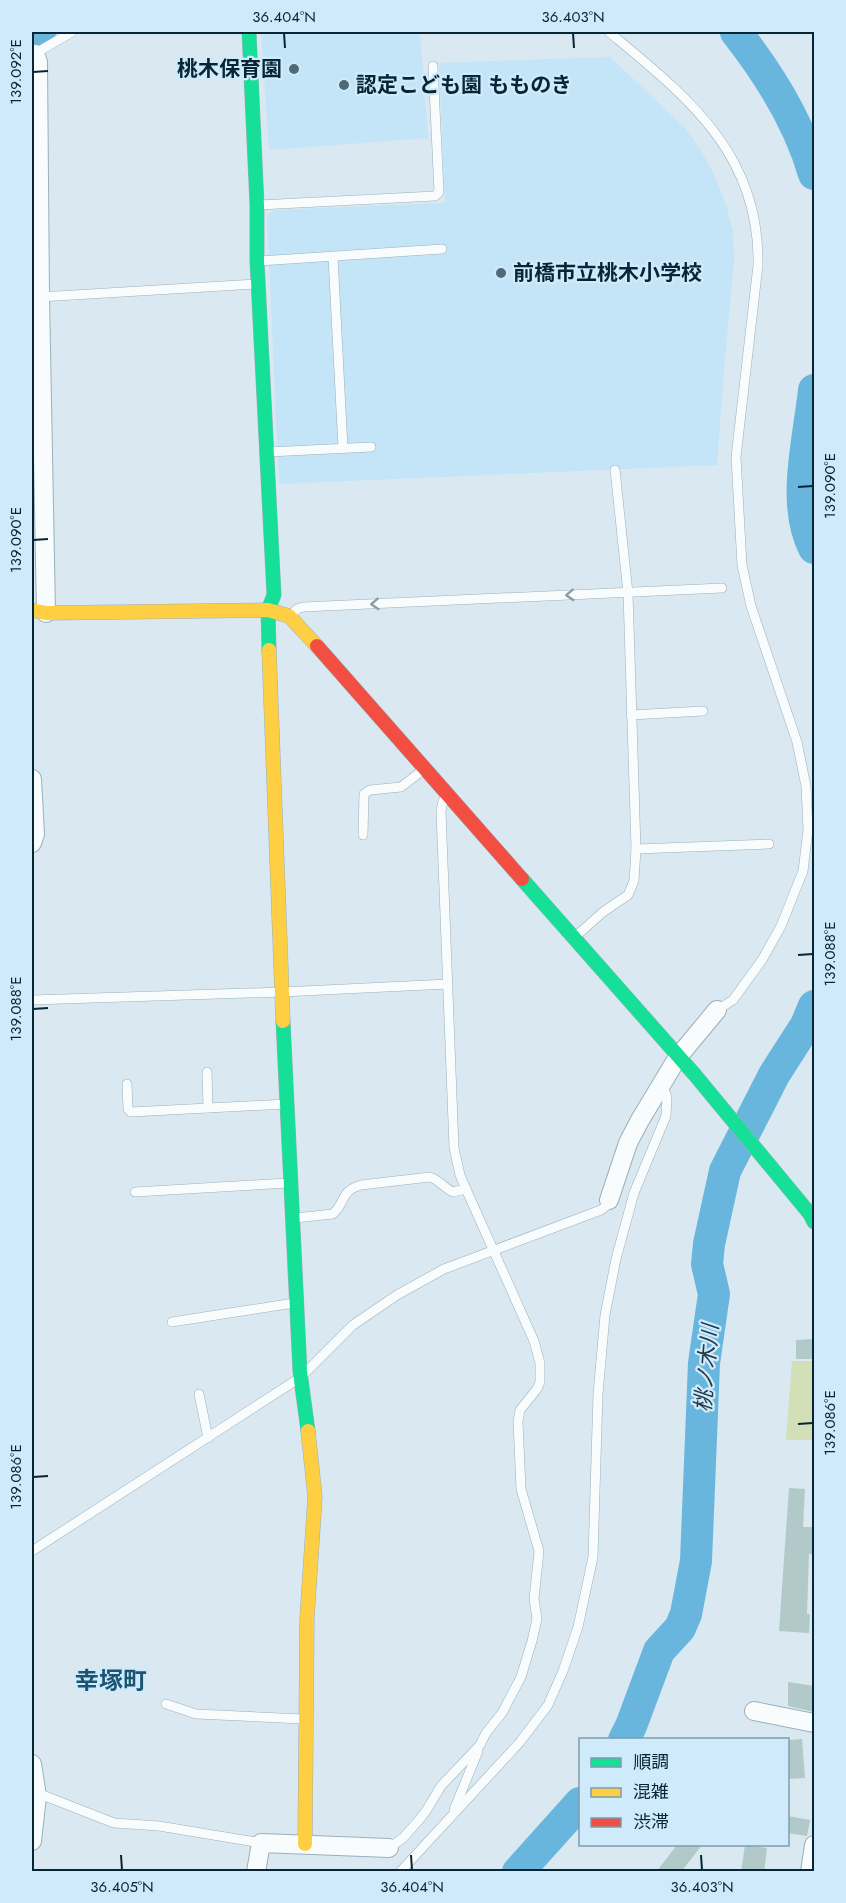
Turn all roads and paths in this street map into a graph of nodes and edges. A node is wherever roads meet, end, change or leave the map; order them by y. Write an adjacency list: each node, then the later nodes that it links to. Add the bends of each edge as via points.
1 (72, 32): 4 (lane)
2 (249, 32): 6 (street)
3 (609, 32): 34 (lane, via 679,93 723,142 738,166 758,239 736,457 742,565 751,606 797,742 806,786 808,830 802,871 781,926 733,1000)
4 (33, 55): 11 (street, via 39,62)
5 (433, 66): 6 (lane, via 439,192 435,196)
6 (257, 205): 9 (street)
7 (442, 249): 8 (lane)
8 (333, 257): 9 (lane); 13 (lane)
9 (257, 261): 10 (street)
10 (258, 284): 11 (lane); 14 (street)
11 (40, 297): 19 (street)
12 (371, 447): 13 (lane)
13 (343, 448): 14 (lane)
14 (266, 452): 18 (street, via 274,595)
15 (615, 470): 17 (lane)
16 (723, 588): 17 (lane)
17 (628, 593): 20 (lane, one-way to 20, via 303,607); 22 (lane)
18 (268, 610): 19 (street); 20 (street); 32 (street)
19 (39, 612)
20 (289, 616): 23 (street, via 312,637)
21 (703, 711): 22 (lane)
22 (631, 715): 29 (lane)
23 (425, 768): 25 (street); 26 (lane, via 401,787 364,794)
24 (32, 779): 27 (street)
25 (448, 794): 30 (street); 31 (lane, via 441,811)
26 (363, 835)
27 (32, 843)
28 (769, 844): 29 (lane)
29 (636, 849): 30 (lane, via 634,881 628,895)
30 (574, 938): 35 (street)
31 (448, 984): 32 (lane); 42 (lane, via 454,1148)
32 (282, 992): 33 (lane); 39 (street)
33 (32, 1000)
34 (717, 1010): 35 (street)
35 (678, 1057): 38 (street); 45 (street)
36 (207, 1072): 40 (lane)
37 (127, 1084): 40 (lane, via 131,1112)
38 (662, 1084): 44 (street, via 628,1143); 61 (lane, via 667,1097 666,1116 634,1193 605,1315 598,1394 593,1557 578,1627 548,1705 520,1742)
39 (288, 1104): 40 (lane); 41 (street)
40 (208, 1108)
41 (291, 1183): 43 (lane); 46 (street)
42 (466, 1189): 46 (lane, via 453,1192 430,1177 361,1185 345,1193 333,1214); 47 (lane)
43 (135, 1192)
44 (609, 1200): 47 (lane, via 601,1210)
45 (810, 1212)
46 (293, 1218): 48 (street)
47 (494, 1249): 50 (lane, via 444,1269 377,1307 353,1325); 58 (lane, via 540,1363 540,1382 520,1410 518,1422 521,1489 539,1551 534,1599 537,1619 524,1668 512,1696)
48 (297, 1303): 49 (lane); 50 (street)
49 (172, 1322)
50 (301, 1377): 52 (lane); 56 (street, via 315,1507)
51 (199, 1394): 52 (lane)
52 (208, 1438): 53 (lane)
53 (32, 1551)
54 (166, 1704): 56 (lane, via 196,1714)
55 (754, 1711): 57 (street)
56 (305, 1719): 64 (street)
57 (814, 1723)
58 (480, 1746): 61 (lane); 66 (lane, via 441,1786 426,1812 403,1838)
59 (32, 1764): 60 (street)
60 (37, 1796): 62 (street); 63 (lane, via 114,1823 159,1826)
61 (452, 1814): 68 (lane)
62 (32, 1840)
63 (261, 1843): 64 (street); 67 (street)
64 (305, 1844): 66 (street)
65 (814, 1845): 69 (street)
66 (389, 1848)
67 (256, 1872)
68 (400, 1872)
69 (810, 1872)

